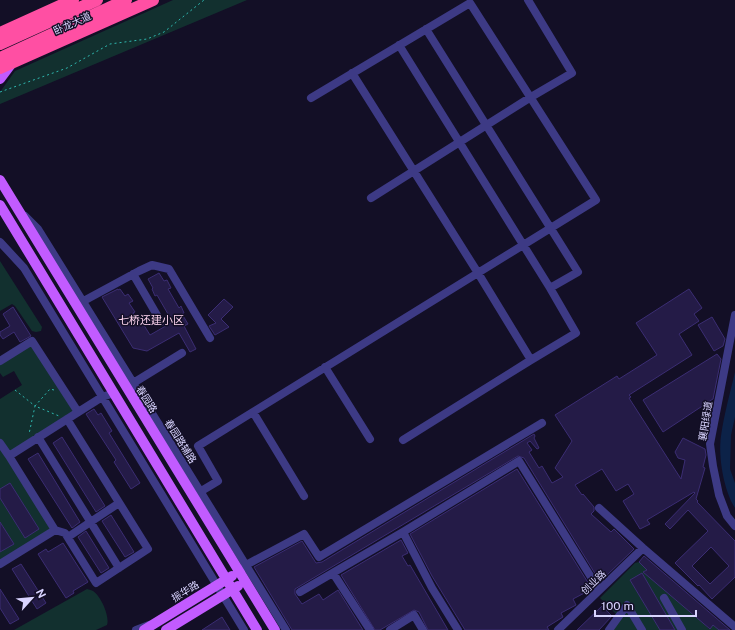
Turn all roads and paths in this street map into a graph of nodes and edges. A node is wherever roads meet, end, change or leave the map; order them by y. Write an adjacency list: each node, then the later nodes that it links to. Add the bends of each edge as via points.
1 (74, 0): 9 (highway, 卧龙大道)
2 (97, 0): 10 (highway)
3 (126, 0): 12 (highway)
4 (153, 0): 13 (highway, 卧龙大道)
5 (204, 0): 17 (path, via 164,32 147,39 110,44 66,68)
6 (528, 0): 18 (street, via 572,73)
7 (472, 1): 8 (street); 18 (street)
8 (426, 29): 11 (street); 20 (street)
9 (0, 33)
10 (0, 44)
11 (399, 45): 15 (street); 21 (street)
12 (0, 58)
13 (13, 62): 14 (highway, 卧龙大道); 16 (main road)
14 (0, 68)
15 (352, 73): 19 (street); 22 (street)
16 (0, 80)
17 (0, 92)
18 (531, 97): 20 (street); 26 (street, via 596,200)
19 (310, 98)
20 (486, 125): 21 (street); 26 (street)
21 (459, 143): 22 (street); 28 (street)
22 (414, 171): 24 (street); 29 (street)
23 (0, 180): 32 (main road, 春园路)
24 (371, 198)
25 (0, 205): 42 (main road)
26 (550, 228): 28 (street); 31 (street, via 578,272)
27 (0, 242): 44 (street, via 24,268)
28 (523, 245): 29 (street); 31 (street)
29 (478, 273): 37 (street); 39 (street)
30 (133, 274): 32 (street); 34 (street); 35 (street, via 152,265 169,269)
31 (550, 288): 37 (street, via 576,333)
32 (80, 304): 40 (main road, 春园路)
33 (735, 315): 62 (street, 襄阳绿道, via 710,444 719,495 727,516)
34 (161, 322)
35 (210, 338)
36 (182, 353): 40 (street)
37 (530, 360): 52 (street)
38 (0, 361): 43 (street, via 32,341)
39 (325, 367): 47 (street); 51 (street)
40 (130, 385): 55 (main road, 春园路)
41 (15, 390): 45 (path)
42 (114, 393): 44 (street); 59 (main road)
43 (67, 395): 45 (path, via 50,389); 46 (street)
44 (102, 397): 46 (street); 60 (street)
45 (35, 406): 48 (path); 53 (path)
46 (78, 412): 48 (street)
47 (253, 412): 55 (street, via 198,446 218,481); 56 (street)
48 (66, 419): 50 (street); 57 (street)
49 (542, 422): 69 (street, via 319,557 304,534)
50 (38, 437): 53 (street); 61 (street)
51 (370, 439)
52 (403, 440)
53 (27, 444): 54 (street)
54 (3, 450): 63 (street)
55 (196, 493): 69 (main road, 春园路)
56 (304, 496)
57 (119, 503): 61 (street); 68 (street, via 148,549)
58 (599, 508): 66 (street)
59 (184, 510): 60 (street); 71 (main road)
60 (174, 516): 73 (street)
61 (90, 522): 65 (street); 68 (street)
62 (735, 526)
63 (54, 530): 65 (street, via 65,533); 67 (street)
64 (403, 532): 70 (street); 75 (street, via 519,461); 92 (street, via 432,588)
65 (68, 537): 68 (street, via 96,583)
66 (643, 548): 75 (street, 创业路); 81 (street)
67 (0, 564)
68 (119, 568)
69 (243, 569): 71 (main road, 振华路); 72 (main road, 春园路); 79 (street)
70 (333, 573): 76 (street); 89 (street)
71 (226, 580): 73 (main road, 振华路); 74 (main road)
72 (246, 582): 74 (main road); 79 (main road, 春园路)
73 (216, 586): 77 (street); 80 (main road, 振华路)
74 (232, 590): 77 (main road); 86 (main road)
75 (599, 590): 93 (street, 创业路)
76 (300, 592)
77 (223, 596): 84 (main road); 85 (street)
78 (664, 598): 96 (street)
79 (270, 613): 87 (main road, 春园路); 88 (street)
80 (156, 623): 82 (street); 83 (main road, 振华路)
81 (735, 627)
82 (136, 630)
83 (144, 630)
84 (167, 630)
85 (244, 630)
86 (257, 630)
87 (275, 630)
88 (286, 630)
89 (370, 630)
90 (390, 630): 91 (street, via 414,615)
91 (423, 630)
92 (458, 630)
93 (558, 630)
94 (609, 630): 95 (street, via 627,605)
95 (642, 630)
96 (682, 630)

